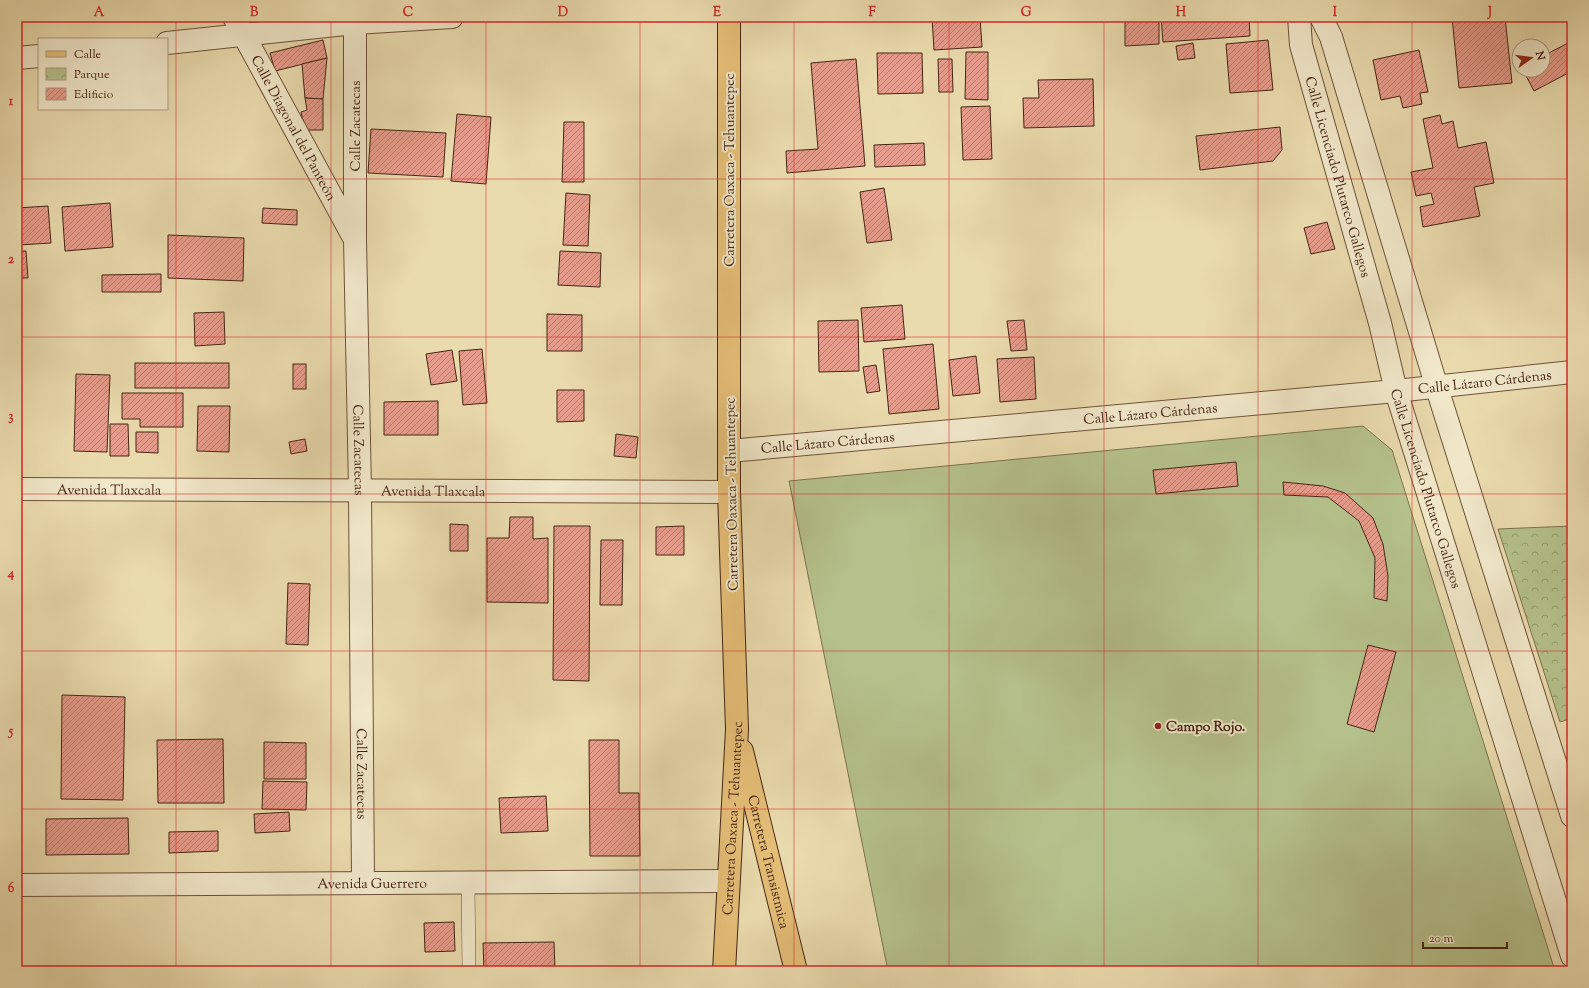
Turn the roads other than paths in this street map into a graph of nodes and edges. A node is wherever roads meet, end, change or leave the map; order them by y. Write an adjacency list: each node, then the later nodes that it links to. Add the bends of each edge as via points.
1 (452, 17): 5 (street)
2 (729, 17): 14 (main road, Carretera Oaxaca - Tehuantepec)
3 (1298, 17): 13 (street, Calle Licenciado Plutarco Gallegos, via 1301,45 1380,323)
4 (1321, 17): 12 (street, via 1331,37)
5 (355, 20): 6 (street); 10 (street, Calle Zacatecas)
6 (239, 26): 7 (street); 10 (street, Calle Diagonal del Panteón)
7 (168, 43)
8 (38, 56): 9 (street)
9 (17, 58)
10 (355, 239): 16 (street, Calle Zacatecas)
11 (1572, 372): 12 (street, Calle Lázaro Cárdenas)
12 (1437, 386): 13 (street, Calle Lázaro Cárdenas); 19 (street)
13 (1396, 391): 14 (street, Calle Lázaro Cárdenas); 24 (street, Calle Licenciado Plutarco Gallegos)
14 (729, 451): 17 (main road, Carretera Oaxaca - Tehuantepec)
15 (17, 489): 16 (street, Avenida Tlaxcala)
16 (360, 491): 17 (street, Avenida Tlaxcala); 21 (street, Calle Zacatecas)
17 (729, 492): 18 (main road, Carretera Oaxaca - Tehuantepec)
18 (737, 729): 20 (main road, Carretera Oaxaca - Tehuantepec); 28 (main road, Carretera Transistmica)
19 (1572, 816)
20 (728, 881): 22 (street, Avenida Guerrero); 27 (main road, Carretera Oaxaca - Tehuantepec)
21 (363, 883): 22 (street, Avenida Guerrero); 23 (street, Avenida Guerrero)
22 (468, 883): 26 (lane)
23 (17, 885)
24 (1564, 899): 25 (street, Calle Licenciado Plutarco Gallegos)
25 (1572, 956)
26 (469, 971)
27 (724, 971)
28 (796, 971)

